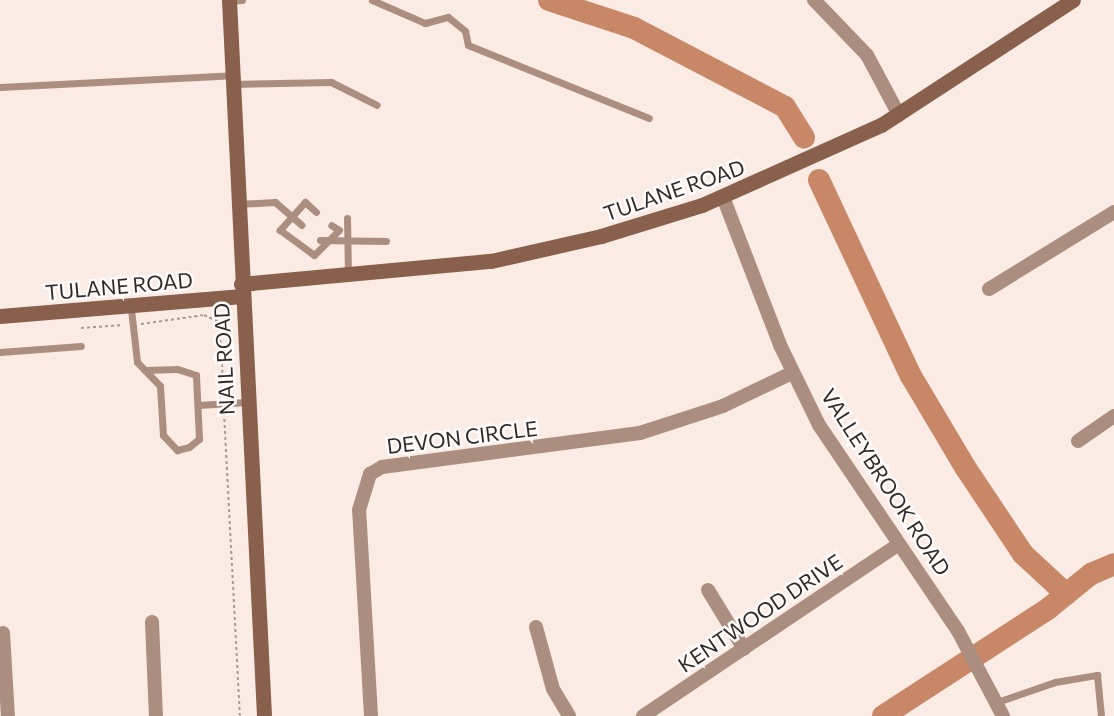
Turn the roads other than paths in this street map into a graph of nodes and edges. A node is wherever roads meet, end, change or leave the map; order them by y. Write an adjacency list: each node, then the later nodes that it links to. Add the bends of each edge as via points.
1 (234, 0): 5 (street, NAIL ROAD)
2 (372, 0): 9 (lane, via 425,23 448,17 465,31 468,45)
3 (814, 0): 8 (street, via 867,56)
4 (1073, 0): 8 (street, TULANE ROAD)
5 (233, 79): 6 (lane); 7 (lane, via 331,82); 11 (street, NAIL ROAD)
6 (0, 87)
7 (377, 105)
8 (899, 115): 10 (street, TULANE ROAD)
9 (649, 118)
10 (723, 197): 21 (street, TULANE ROAD, via 548,249); 29 (street, VALLEYBROOK ROAD)
11 (238, 204): 14 (lane, via 275,202); 23 (street, NAIL ROAD)
12 (316, 212): 14 (lane, via 305,202)
13 (1114, 212): 22 (street)
14 (292, 218): 16 (lane); 19 (lane, via 280,230 314,255)
15 (347, 218): 20 (lane)
16 (301, 225)
17 (332, 225): 19 (lane, via 339,230)
18 (386, 241): 20 (lane)
19 (323, 242): 20 (lane)
20 (348, 243): 21 (lane)
21 (348, 278): 23 (street, TULANE ROAD)
22 (989, 289)
23 (242, 290): 25 (street, TULANE ROAD); 30 (street, NAIL ROAD)
24 (0, 316): 25 (street, TULANE ROAD)
25 (132, 317): 28 (lane, via 137,362)
26 (81, 346): 27 (lane)
27 (0, 352)
28 (145, 370): 31 (lane, via 191,370); 31 (lane, via 160,386 163,435 169,446 177,450 199,439)
29 (792, 373): 34 (street, VALLEYBROOK ROAD, via 819,425); 44 (street, DEVON CIRCLE, via 723,406 640,433 382,467 370,474 359,510)
30 (246, 402): 31 (lane); 43 (street, NAIL ROAD)
31 (198, 405)
32 (1114, 416): 33 (street)
33 (1078, 441)
34 (899, 544): 39 (street, KENTWOOD DRIVE); 40 (street, VALLEYBROOK ROAD, via 958,631)
35 (708, 590): 39 (street)
36 (152, 622): 42 (street)
37 (536, 627): 45 (street, via 553,689)
38 (3, 633): 41 (street)
39 (744, 649): 46 (street, KENTWOOD DRIVE)
40 (998, 702): 47 (street, VALLEYBROOK ROAD); 48 (lane, via 1054,682 1097,675)
41 (8, 716)
42 (156, 716)
43 (264, 716)
44 (371, 716)
45 (569, 716)
46 (643, 716)
47 (1003, 716)
48 (1101, 716)

